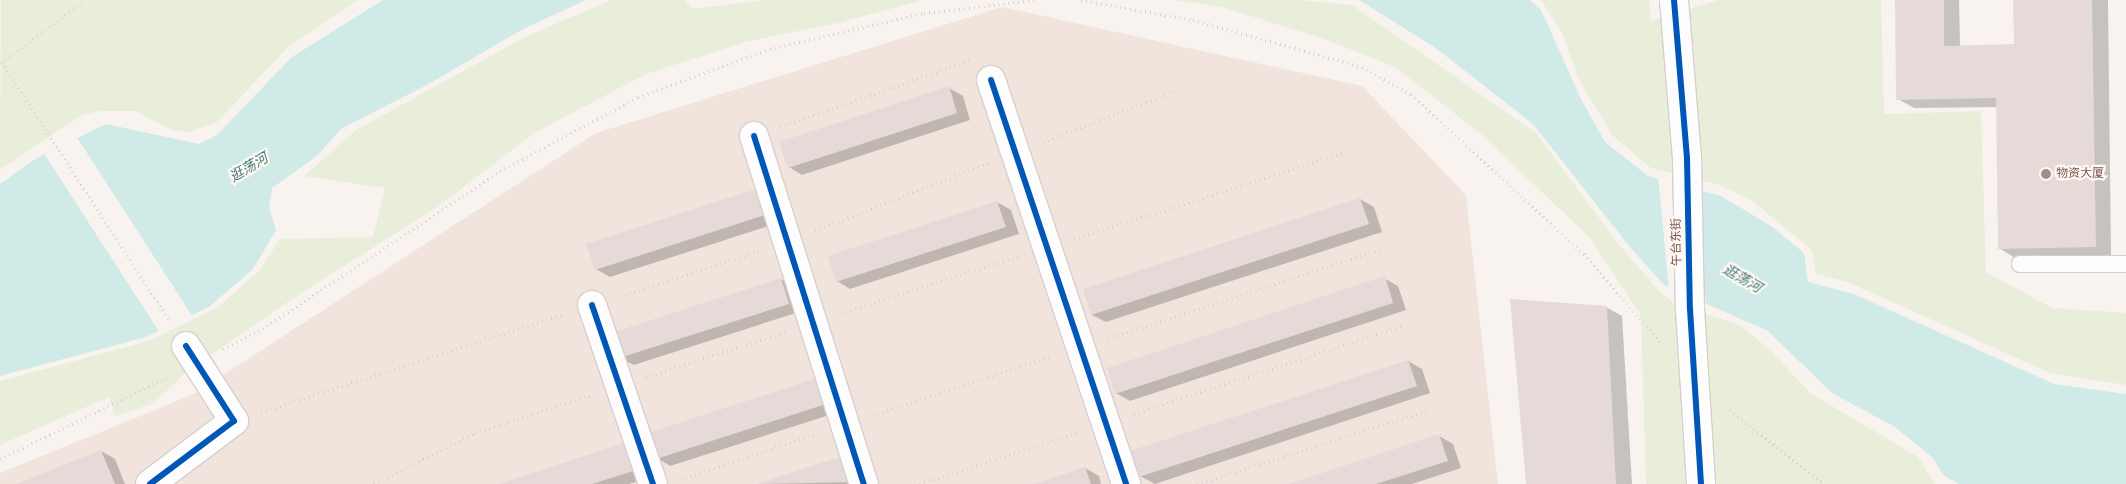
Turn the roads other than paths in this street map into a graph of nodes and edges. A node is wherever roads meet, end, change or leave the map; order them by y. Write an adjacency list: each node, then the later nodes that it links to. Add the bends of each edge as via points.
1 (1674, 0): 12 (street, 午台东街, via 1687,158 1690,309)
2 (991, 80): 11 (street)
3 (754, 136): 10 (street)
4 (2020, 264): 5 (lane)
5 (2126, 264)
6 (592, 305): 8 (street)
7 (186, 346): 9 (street, via 234,421)
8 (666, 482)
9 (150, 484)
10 (864, 484)
11 (1126, 484)
12 (1701, 484)

